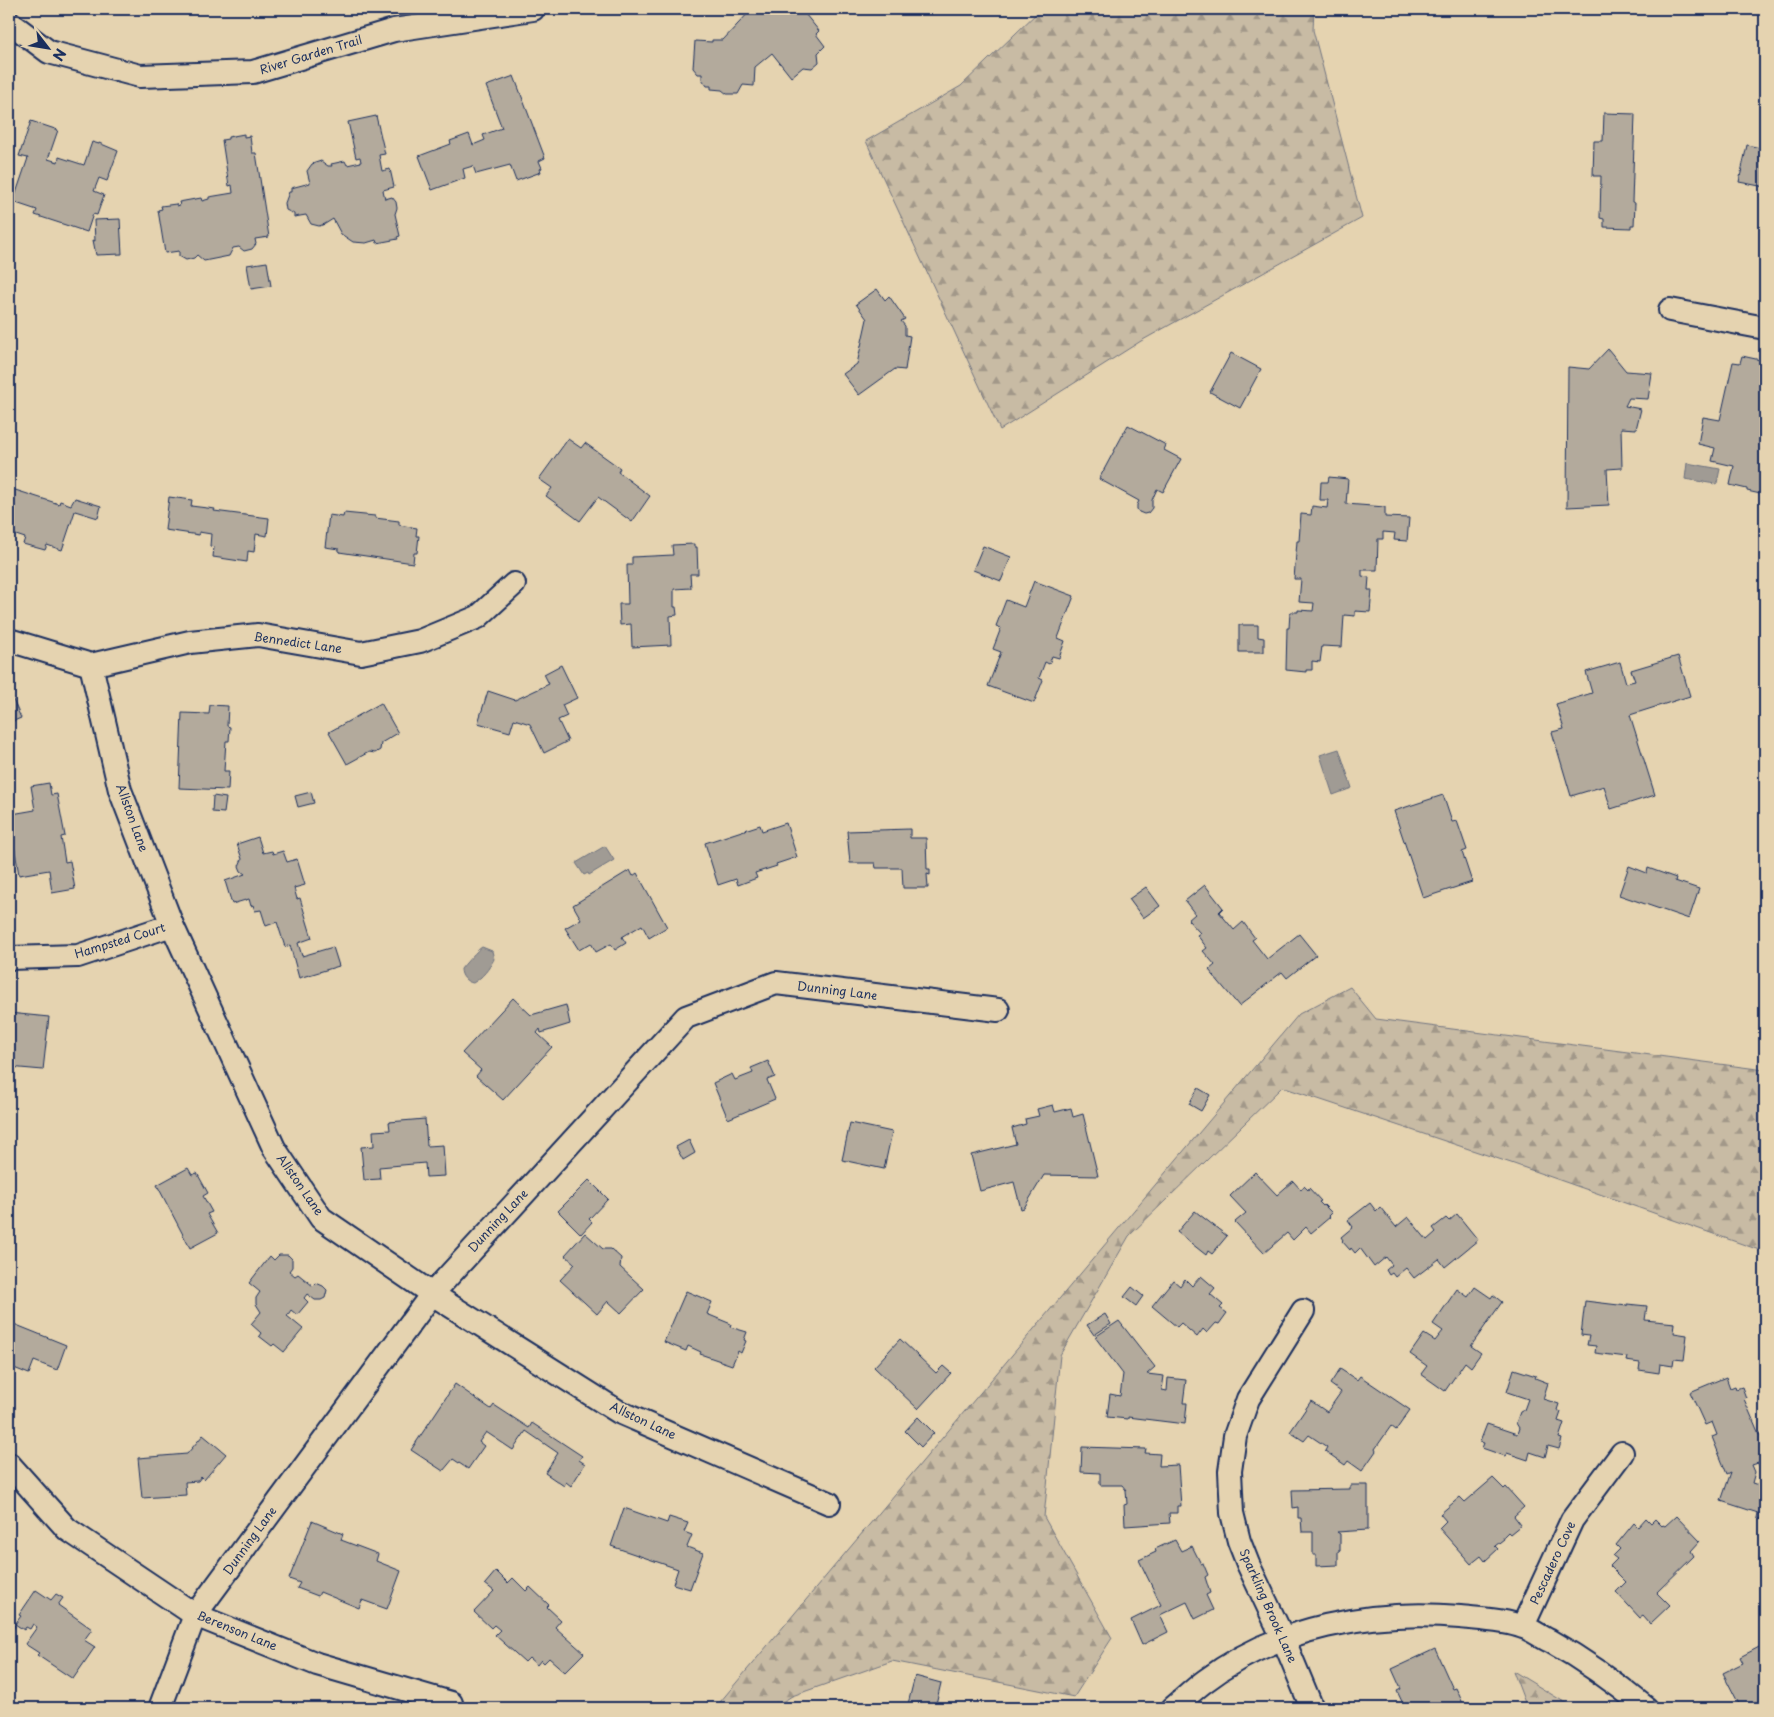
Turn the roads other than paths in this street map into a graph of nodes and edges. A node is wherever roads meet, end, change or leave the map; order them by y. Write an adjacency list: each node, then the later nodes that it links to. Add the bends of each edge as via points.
1 (533, 9): 2 (street, River Garden Trail, via 394,30 254,72 140,76 49,52)
2 (9, 22)
3 (1670, 310): 4 (street)
4 (1765, 328)
5 (514, 584): 7 (street, Bennedict Lane, via 478,617 420,641 361,653 258,635 190,642)
6 (9, 640): 7 (street)
7 (91, 665): 8 (street, Allston Lane, via 120,790)
8 (172, 925): 9 (street, Hampsted Court, via 78,956); 11 (street, Allston Lane, via 274,1148 321,1218)
9 (9, 958)
10 (998, 1010): 11 (street, Dunning Lane, via 776,983 686,1017)
11 (432, 1294): 15 (street, Allston Lane, via 619,1412); 16 (street, Dunning Lane)
12 (1304, 1311): 18 (street, Sparkling Brook Lane, via 1248,1399 1235,1436 1230,1471 1232,1513 1239,1540)
13 (1622, 1453): 17 (street, Pescadero Cove, via 1572,1520)
14 (9, 1464): 16 (street, Berenson Lane, via 67,1529)
15 (829, 1503)
16 (195, 1615): 19 (street, Berenson Lane, via 317,1664); 20 (street, Dunning Lane)
17 (1523, 1626): 18 (street, via 1439,1615 1386,1616 1333,1624); 23 (street, via 1574,1655)
18 (1283, 1638): 21 (street, via 1225,1668); 22 (street, Sparkling Brook Lane)
19 (451, 1704)
20 (160, 1708)
21 (1173, 1708)
22 (1312, 1708)
23 (1646, 1708)

